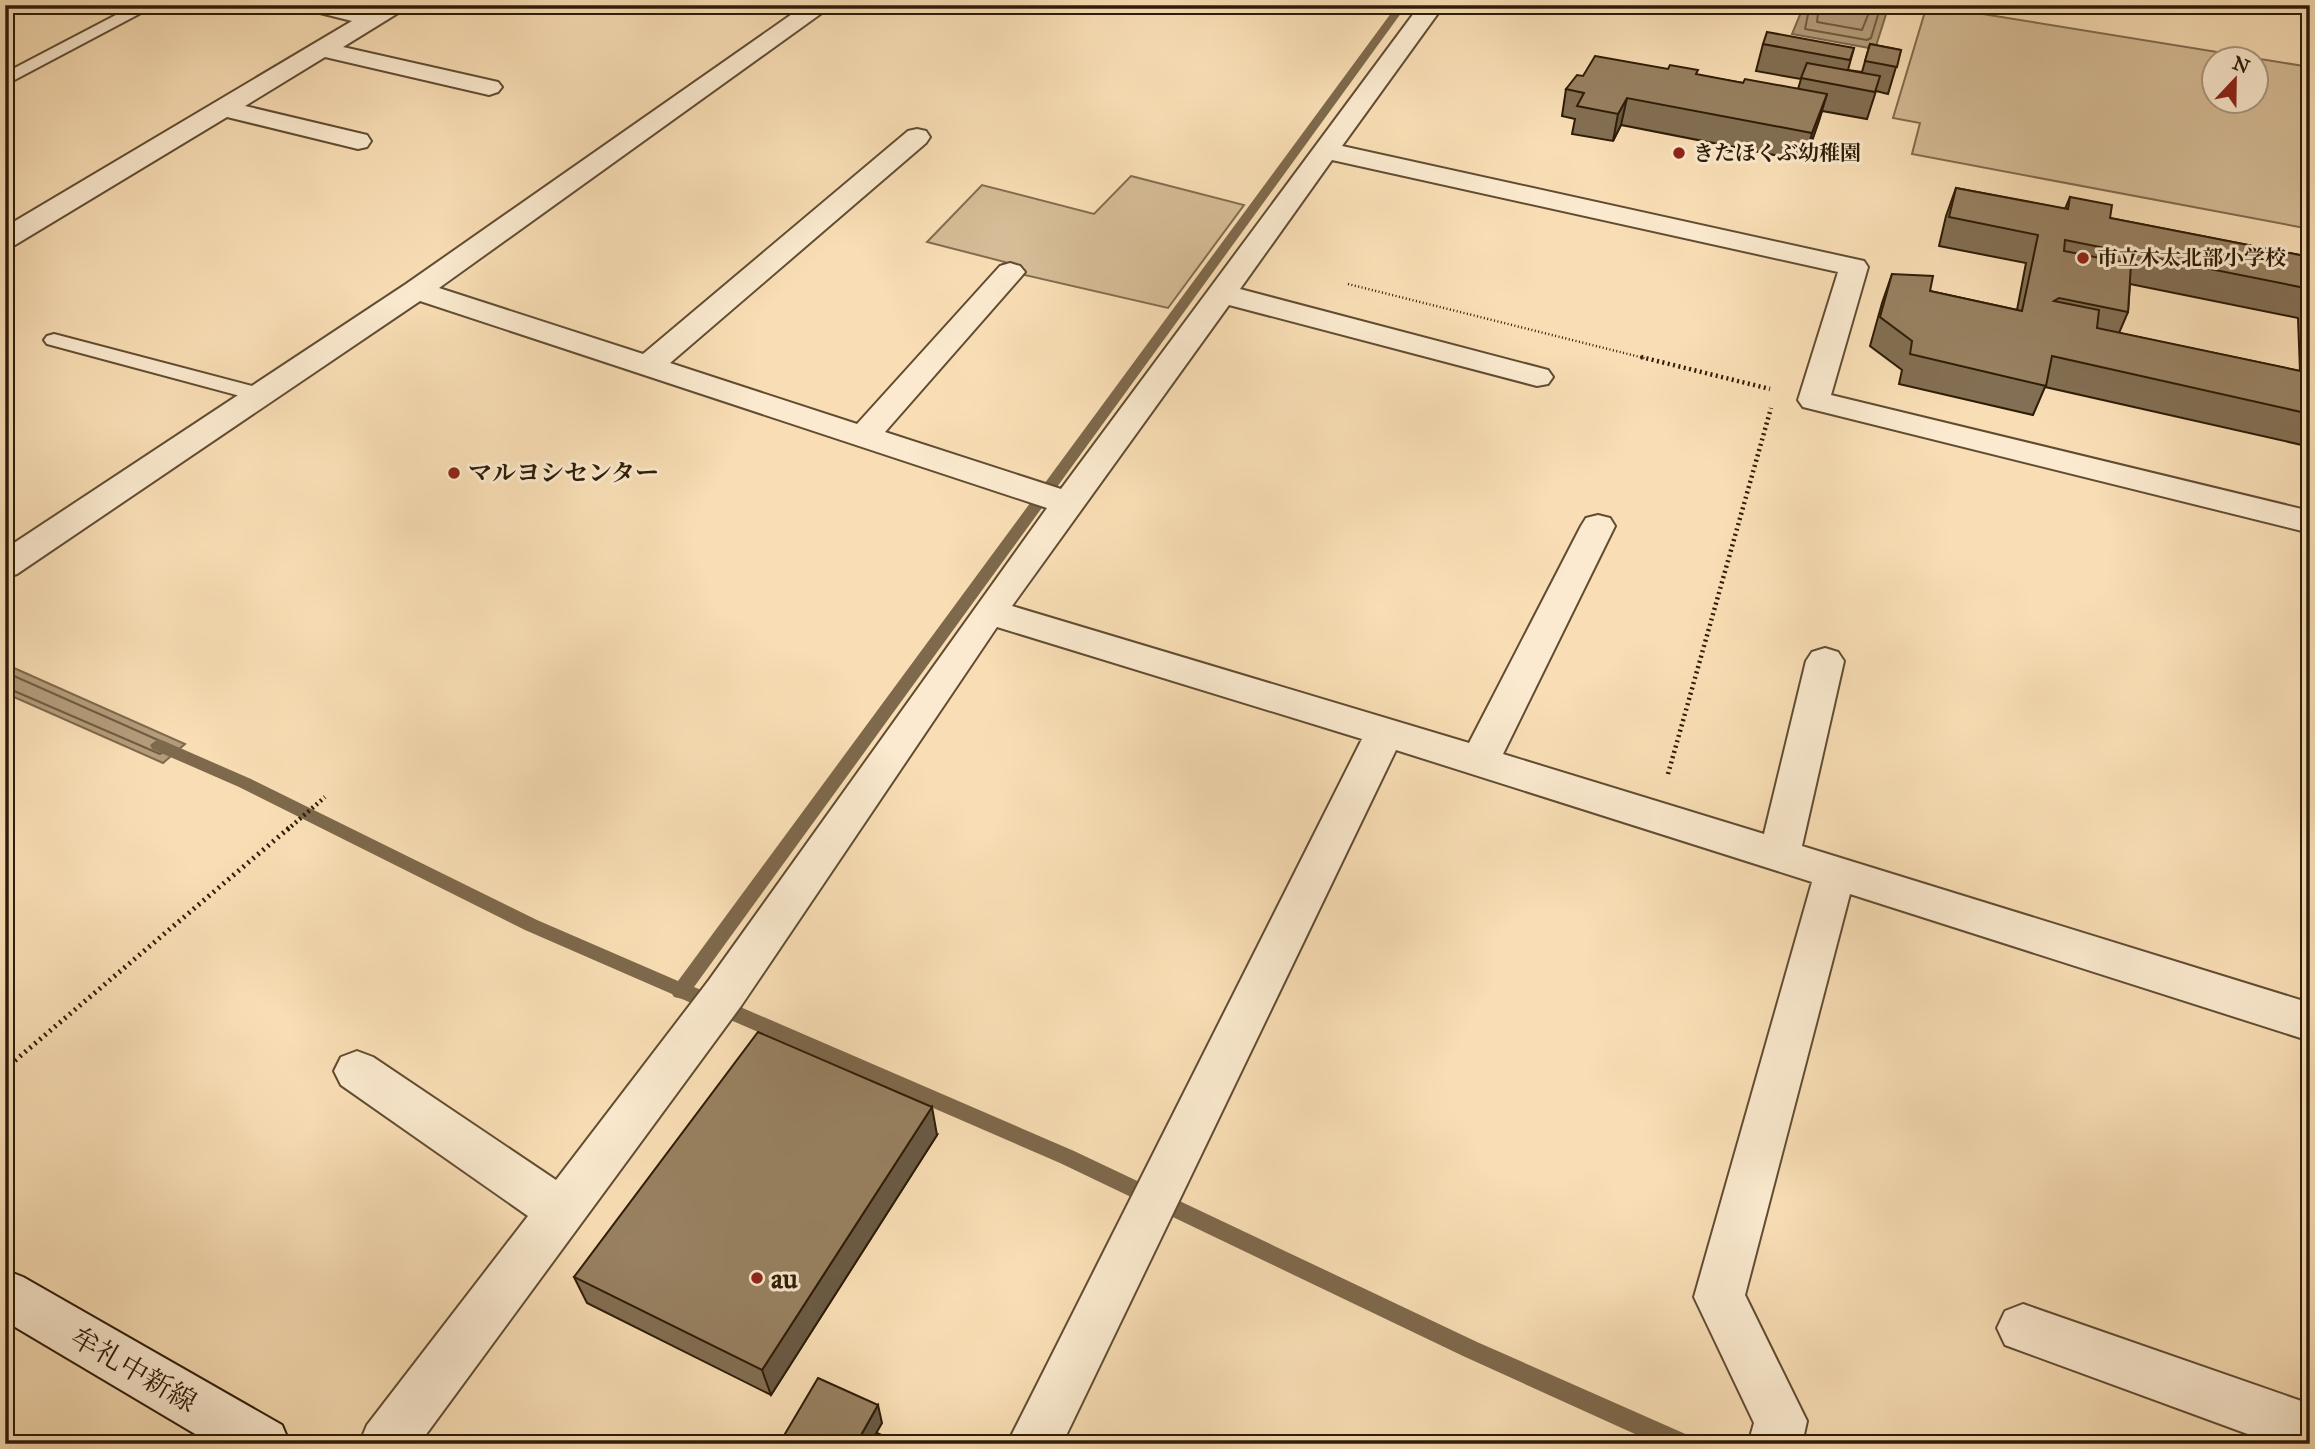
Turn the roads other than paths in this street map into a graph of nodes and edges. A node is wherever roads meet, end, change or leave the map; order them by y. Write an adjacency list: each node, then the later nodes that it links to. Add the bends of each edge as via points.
1 (148, 5): 8 (lane)
2 (316, 5): 6 (street)
3 (395, 5): 6 (street)
4 (821, 5): 16 (street)
5 (1432, 5): 13 (street)
6 (372, 18): 7 (street)
7 (321, 49): 9 (street); 10 (street)
8 (5, 80)
9 (489, 87)
10 (223, 108): 12 (street); 14 (street)
11 (917, 137): 19 (street)
12 (358, 141)
13 (1327, 151): 17 (street); 24 (street, via 1854,267 1814,400)
14 (6, 238)
15 (1010, 272): 22 (street)
16 (416, 290): 19 (street); 21 (street)
17 (1223, 294): 20 (street); 23 (street)
18 (54, 340): 21 (lane)
19 (649, 365): 22 (street)
20 (1537, 377)
21 (259, 396): 26 (street)
22 (864, 436): 23 (street)
23 (1070, 504): 27 (street)
24 (2310, 522)
25 (1598, 526): 30 (street)
26 (5, 566)
27 (989, 612): 29 (street); 35 (street, via 725,993)
28 (1825, 661): 31 (street)
29 (1385, 732): 30 (street); 41 (street)
30 (1480, 761): 31 (street)
31 (1779, 855): 32 (street)
32 (1835, 873): 33 (street); 42 (street, via 1719,1297 1780,1421)
33 (2310, 1023)
34 (357, 1071): 35 (street)
35 (561, 1211): 40 (street)
36 (5, 1294): 39 (street, 牟礼中新線)
37 (2023, 1328): 38 (street)
38 (2310, 1430)
39 (263, 1444)
40 (386, 1444)
41 (1034, 1444)
42 (1775, 1444)

